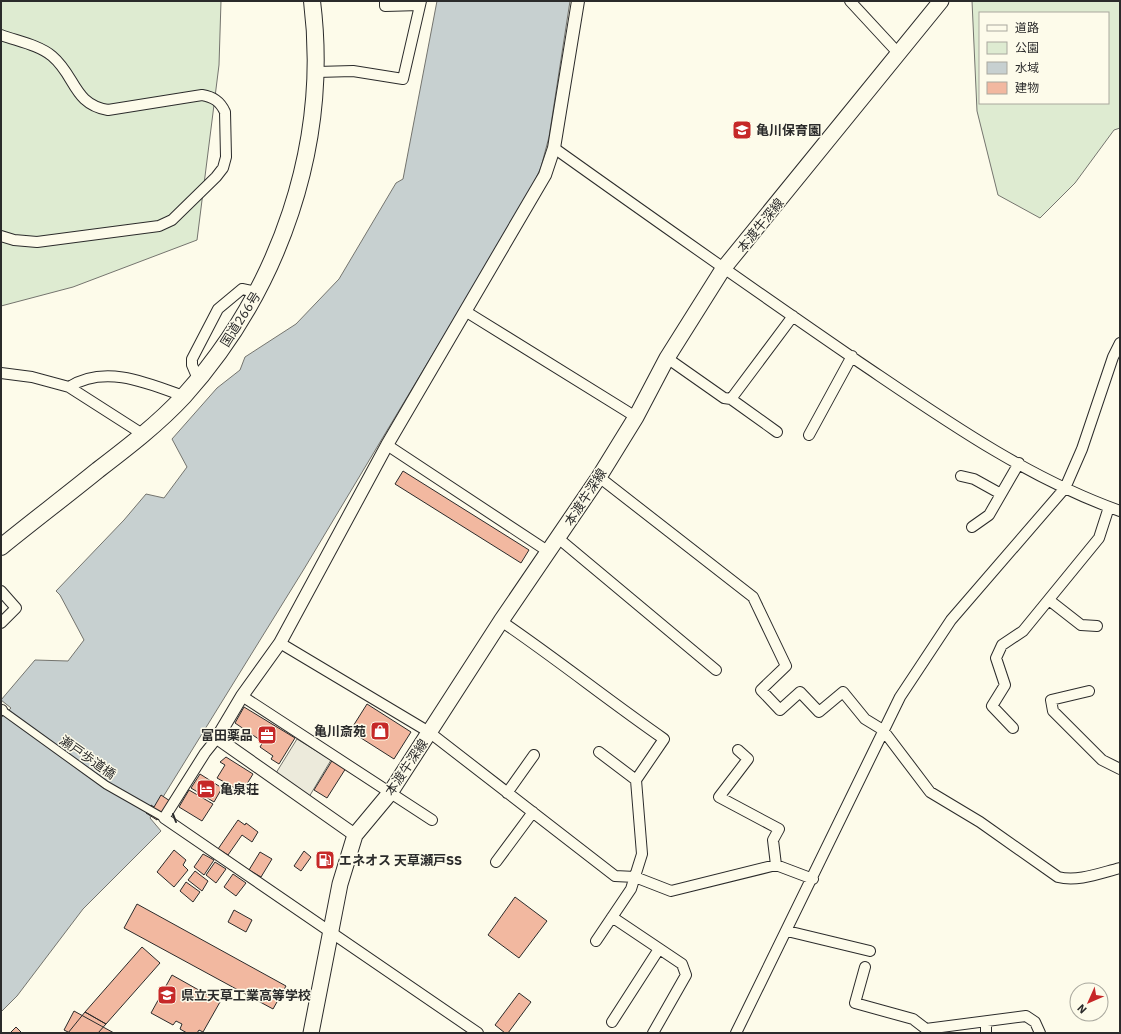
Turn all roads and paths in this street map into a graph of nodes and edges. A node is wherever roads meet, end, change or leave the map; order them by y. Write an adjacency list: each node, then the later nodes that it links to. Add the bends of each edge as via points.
1 (312, 1): 9 (highway, 国道266号)
2 (385, 1): 6 (street, via 385,6)
3 (578, 1): 10 (street)
4 (850, 1): 8 (street)
5 (942, 1): 8 (main road, 本渡牛深線)
6 (421, 3): 9 (street, via 403,79 353,71)
7 (1, 35): 11 (street, via 52,56 63,67 76,91 84,100 98,108 108,110 202,95 212,97 225,112 226,157 223,168 216,177 172,220 159,226 36,242)
8 (899, 54): 12 (main road, 本渡牛深線)
9 (316, 72): 13 (highway, 国道266号, via 307,152 299,190 277,251)
10 (554, 148): 12 (street); 14 (street, via 545,175)
11 (1, 236)
12 (724, 269): 15 (street); 18 (main road, 本渡牛深線)
13 (257, 292): 20 (highway, 国道266号); 20 (street, via 242,289 218,309 192,359)
14 (465, 311): 24 (street); 28 (street)
15 (793, 316): 17 (street); 23 (street)
16 (1120, 343): 32 (street, via 1082,449)
17 (852, 356): 27 (street); 29 (street, via 966,434)
18 (667, 358): 23 (street, via 724,398); 24 (main road, 本渡牛深線)
19 (1, 373): 21 (street, via 32,377)
20 (198, 379): 22 (highway, 国道266号)
21 (69, 387): 22 (street, via 79,380 117,376 149,383); 26 (street)
22 (183, 396): 26 (highway, 国道266号)
23 (731, 399): 25 (street)
24 (636, 417): 31 (main road, 本渡牛深線)
25 (777, 432)
26 (144, 435): 38 (highway, 国道266号)
27 (809, 435)
28 (387, 445): 39 (street); 45 (street)
29 (1019, 463): 32 (street); 33 (street)
30 (960, 476): 33 (street, via 974,479)
31 (599, 477): 37 (main road, 本渡牛深線); 51 (street, via 753,597 786,666 761,690 780,710 800,692 819,712 843,692 865,719)
32 (1065, 488): 34 (street); 51 (street, via 951,620 900,697)
33 (1002, 494): 36 (street, via 990,515)
34 (1109, 507): 35 (street); 41 (street, via 1099,538)
35 (1120, 511)
36 (972, 527)
37 (558, 538): 39 (main road, 本渡牛深線); 46 (street)
38 (1, 547)
39 (549, 552): 42 (main road, 本渡牛深線)
40 (1, 591): 43 (street, via 16,608)
41 (1049, 600): 44 (street, via 1081,625); 50 (street, via 1024,631 1002,645 996,658 1005,685 992,706)
42 (501, 621): 52 (main road, 本渡牛深線); 58 (street, via 664,739)
43 (1, 623)
44 (1097, 626)
45 (280, 643): 48 (street); 52 (street)
46 (716, 670)
47 (1089, 692): 57 (street, via 1051,700 1053,711 1102,760)
48 (242, 696): 53 (street); 60 (street)
49 (1, 710): 62 (street, 瀬戸歩道橋, via 106,785)
50 (1013, 728)
51 (883, 730): 67 (street, via 933,795 980,822 1058,877 1068,880); 69 (street)
52 (429, 732): 59 (street); 60 (main road, 本渡牛深線)
53 (217, 738): 62 (street); 64 (street)
54 (738, 750): 66 (street, via 748,759 719,797 779,829 773,840)
55 (599, 752): 58 (street)
56 (534, 755): 59 (street)
57 (1120, 769)
58 (636, 780): 68 (street, via 642,854)
59 (508, 792): 61 (street)
60 (390, 793): 63 (street); 64 (main road, 本渡牛深線)
61 (533, 812): 65 (street); 68 (street, via 615,876)
62 (164, 818): 72 (street)
63 (432, 820)
64 (356, 835): 72 (main road, 本渡牛深線, via 340,884)
65 (496, 862)
66 (776, 865): 68 (street, via 671,891); 69 (street)
67 (1120, 868)
68 (635, 877): 70 (street, via 631,889)
69 (813, 879): 71 (street)
70 (612, 917): 73 (street); 74 (street)
71 (787, 931): 75 (street); 82 (street)
72 (330, 932): 79 (main road, 本渡牛深線); 80 (street)
73 (596, 941)
74 (659, 949): 77 (street); 81 (street, via 682,964 686,975)
75 (870, 951)
76 (865, 967): 78 (street, via 855,1003 913,1018 926,1029)
77 (612, 1022)
78 (986, 1022): 83 (street); 84 (street, via 1026,1016 1035,1022)
79 (311, 1033)
80 (478, 1033)
81 (654, 1033)
82 (736, 1033)
83 (986, 1033)
84 (1040, 1033)

